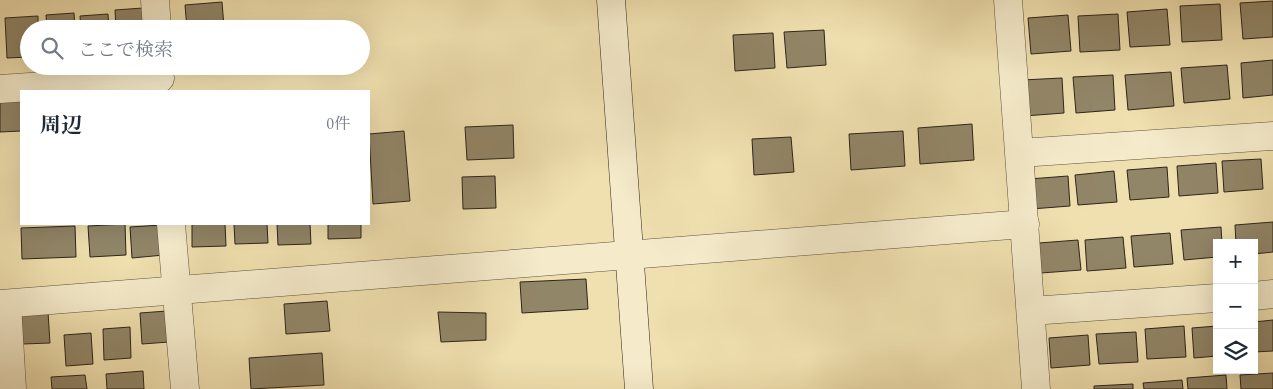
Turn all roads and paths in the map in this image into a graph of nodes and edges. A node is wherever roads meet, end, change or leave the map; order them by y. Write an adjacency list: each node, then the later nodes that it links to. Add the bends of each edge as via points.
1 (155, 0): 5 (street)
2 (611, 0): 12 (street)
3 (1008, 0): 4 (street); 9 (street)
4 (1012, 0)
5 (156, 20)
6 (160, 78): 7 (street)
7 (0, 89)
8 (1273, 136): 9 (street)
9 (1020, 153): 10 (street)
10 (1025, 224): 12 (street); 18 (street)
11 (171, 225): 13 (street)
12 (629, 257): 13 (street); 21 (street)
13 (176, 292): 17 (street); 20 (street)
14 (1273, 294): 15 (street)
15 (1258, 296)
16 (1213, 298): 18 (street)
17 (3, 304): 19 (street)
18 (1031, 311): 22 (street)
19 (12, 389)
20 (185, 389)
21 (639, 389)
22 (1036, 389)

